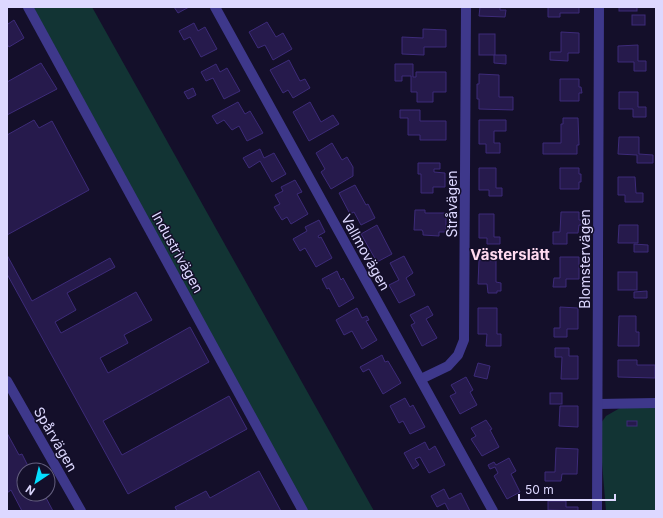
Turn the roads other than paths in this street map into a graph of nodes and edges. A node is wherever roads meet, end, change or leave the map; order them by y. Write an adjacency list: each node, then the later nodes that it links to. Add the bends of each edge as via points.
1 (28, 7): 10 (street, Industrivägen)
2 (215, 7): 5 (street, Vallmovägen)
3 (466, 7): 5 (street, Stråvägen, via 464,340 458,355 448,366)
4 (599, 7): 7 (street, Blomstervägen)
5 (421, 379): 11 (street, Vallmovägen)
6 (7, 381): 9 (street, Spårvägen)
7 (598, 404): 8 (street); 12 (street, Blomstervägen)
8 (656, 404)
9 (81, 511)
10 (303, 511)
11 (493, 511)
12 (597, 511)

